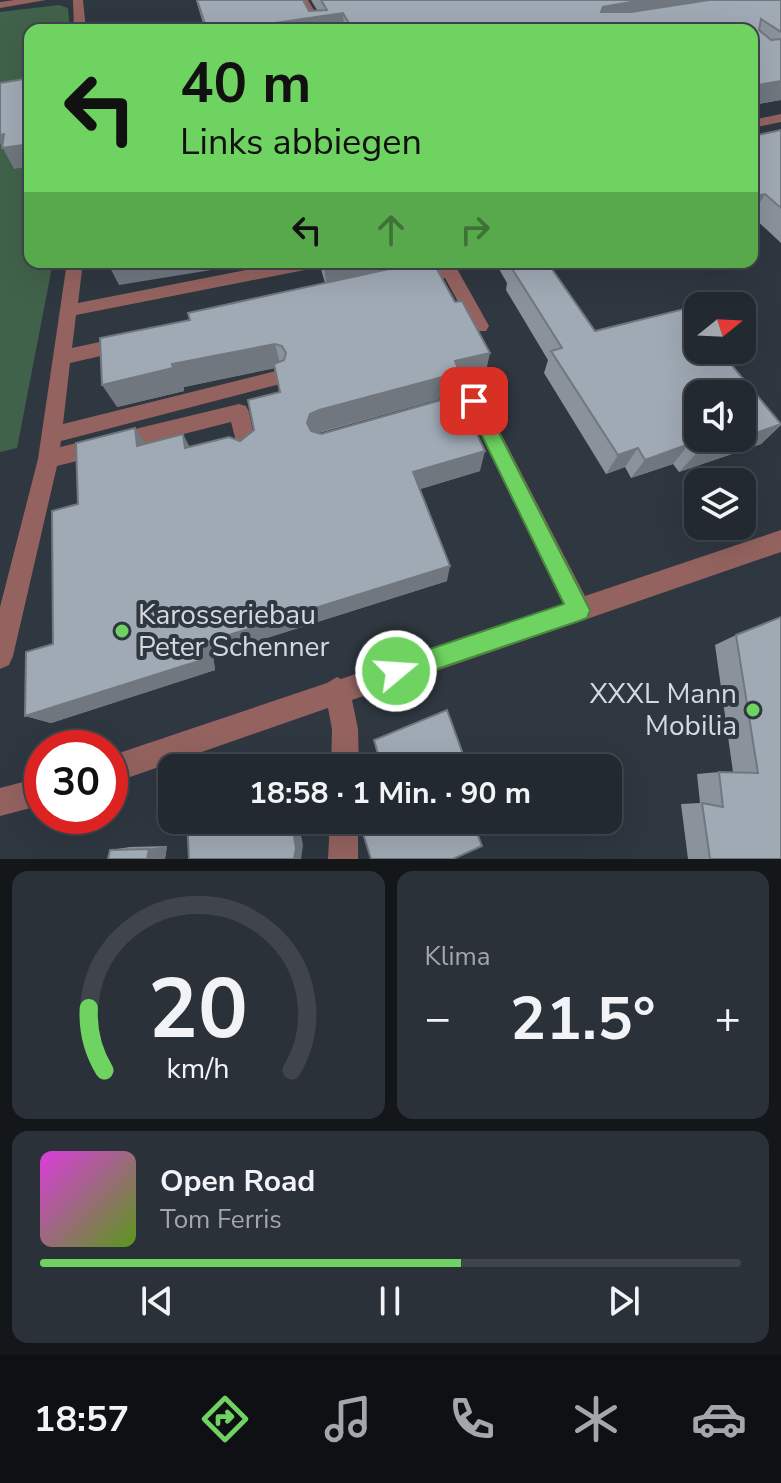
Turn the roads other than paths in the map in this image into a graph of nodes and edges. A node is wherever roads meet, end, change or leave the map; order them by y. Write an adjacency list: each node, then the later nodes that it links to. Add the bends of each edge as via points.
1 (41, 0): 4 (street)
2 (78, 0): 5 (street)
3 (303, 0): 6 (street)
4 (0, 5)
5 (80, 24)
6 (317, 24)
7 (781, 118): 8 (street)
8 (758, 123)
9 (74, 268): 12 (street)
10 (285, 268): 12 (street)
11 (388, 285): 13 (street, via 450,271)
12 (67, 311): 15 (street)
13 (480, 326)
14 (139, 340): 15 (street)
15 (61, 358): 18 (street)
16 (280, 377): 18 (street)
17 (414, 418): 22 (street, via 474,401)
18 (51, 435): 20 (street)
19 (247, 450): 20 (street, via 239,412)
20 (48, 459): 23 (street)
21 (781, 541): 22 (street)
22 (579, 610): 24 (street)
23 (0, 656)
24 (337, 690): 25 (street); 26 (street)
25 (345, 754)
26 (128, 764)
27 (24, 796): 28 (street)
28 (0, 802)
29 (344, 834): 30 (street)
30 (343, 859)

